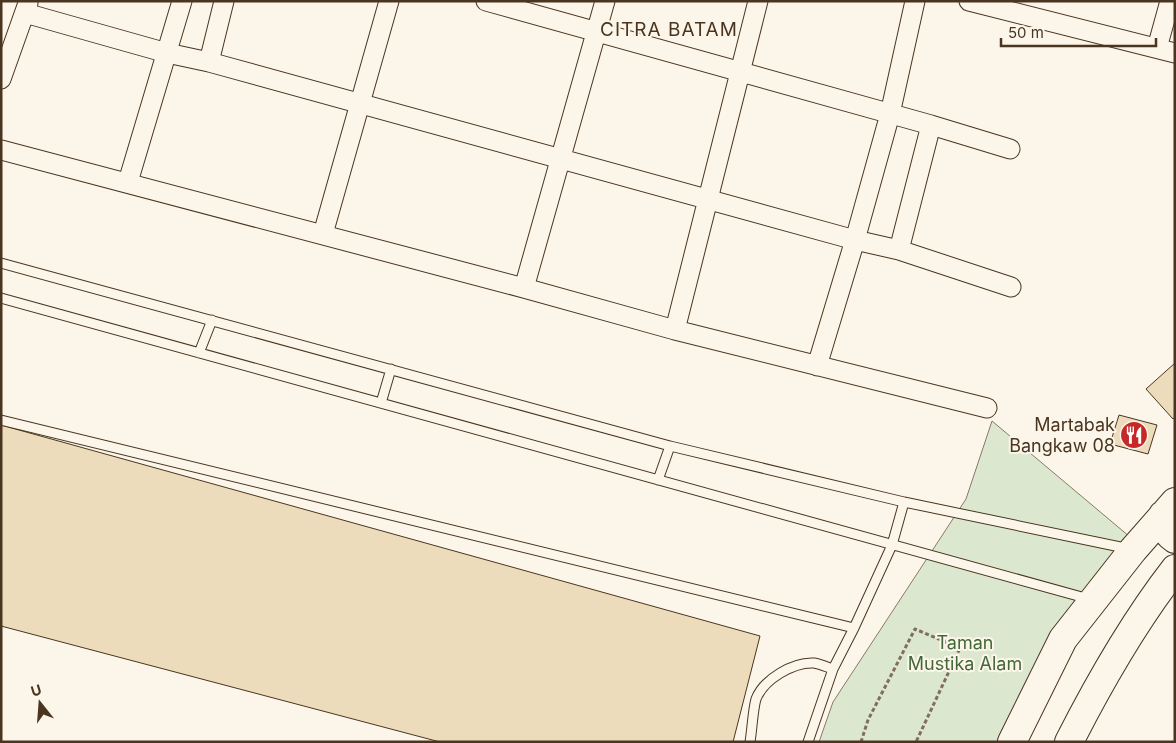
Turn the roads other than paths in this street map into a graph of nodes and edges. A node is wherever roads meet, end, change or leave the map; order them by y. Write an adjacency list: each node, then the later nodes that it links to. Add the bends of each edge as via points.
1 (182, 1): 14 (street)
2 (224, 1): 16 (street)
3 (389, 1): 19 (street)
4 (486, 1): 12 (street)
5 (605, 1): 12 (street)
6 (758, 1): 17 (street)
7 (915, 1): 20 (street)
8 (969, 1): 11 (street)
9 (1170, 1): 13 (street)
10 (27, 7): 14 (street); 18 (street)
11 (1033, 9): 13 (street)
12 (597, 32): 17 (street); 24 (street)
13 (1156, 48): 15 (street)
14 (167, 53): 16 (street); 25 (street)
15 (1175, 53)
16 (209, 62): 19 (street)
17 (740, 72): 20 (street); 26 (street)
18 (1, 80)
19 (360, 104): 24 (street); 27 (street)
20 (890, 114): 21 (street); 28 (street)
21 (931, 125): 22 (street); 29 (street)
22 (1010, 149)
23 (1, 150): 25 (street)
24 (560, 159): 26 (street); 32 (street)
25 (128, 182): 27 (street)
26 (708, 199): 28 (street); 35 (street)
27 (323, 234): 32 (street)
28 (855, 240): 29 (street); 37 (street)
29 (899, 250): 31 (street)
30 (1, 262): 34 (lane)
31 (1011, 287)
32 (524, 288): 35 (street)
33 (1, 298): 36 (lane)
34 (212, 320): 36 (lane); 38 (lane)
35 (675, 330): 37 (street)
36 (199, 353): 39 (lane)
37 (817, 366): 40 (street)
38 (391, 369): 39 (lane); 42 (lane)
39 (381, 403): 43 (lane)
40 (987, 408)
41 (1, 420): 51 (lane)
42 (670, 446): 43 (lane); 44 (lane)
43 (658, 480): 47 (lane)
44 (904, 502): 47 (lane); 48 (lane)
45 (1169, 508): 46 (highway, via 1170,535); 48 (highway)
46 (1175, 539)
47 (892, 545): 50 (lane); 51 (lane)
48 (1133, 550): 50 (highway)
49 (1175, 569): 56 (highway, via 1138,618)
50 (1094, 600): 55 (highway, via 1063,639)
51 (854, 628): 52 (lane)
52 (833, 669): 53 (lane, via 815,663 796,665 767,684 756,699); 54 (lane)
53 (750, 742)
54 (808, 742)
55 (1012, 742)
56 (1068, 742)

